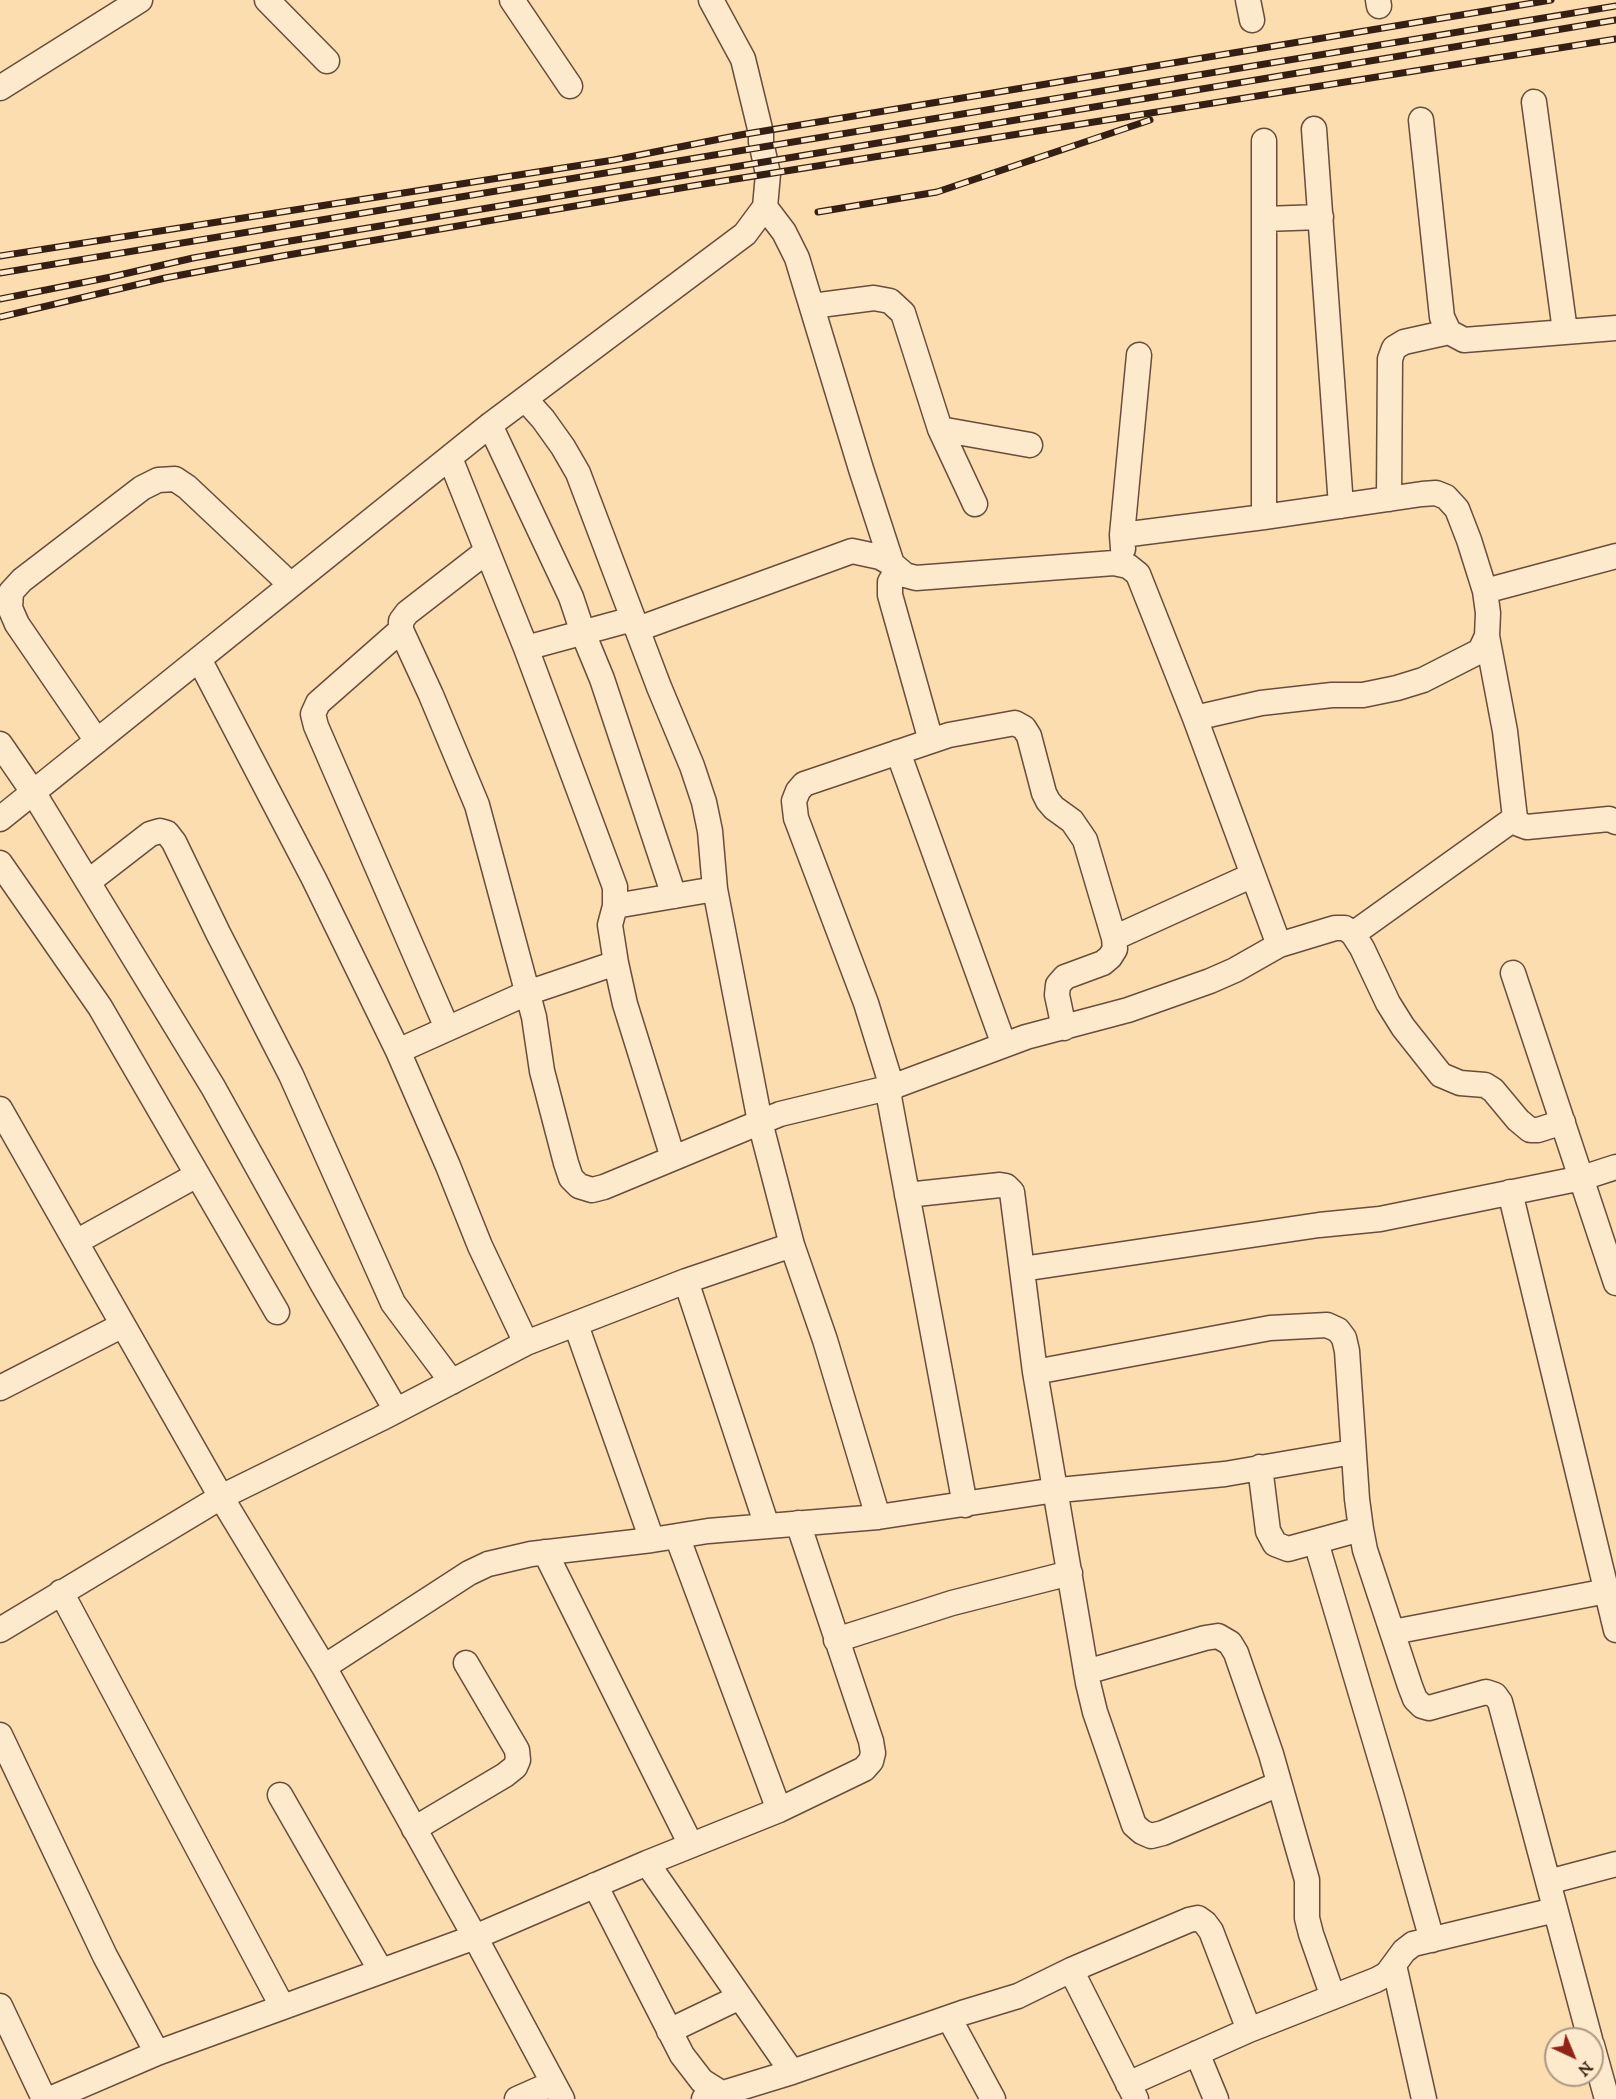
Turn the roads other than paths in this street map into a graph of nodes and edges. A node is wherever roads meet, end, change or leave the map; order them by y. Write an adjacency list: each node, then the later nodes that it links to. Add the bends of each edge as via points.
1 (140, 0): 7 (street)
2 (267, 0): 5 (street)
3 (512, 0): 6 (street)
4 (711, 0): 12 (street, via 743,58 768,174)
5 (327, 61)
6 (570, 86)
7 (0, 88)
8 (1534, 102): 17 (street)
9 (1421, 120): 18 (street, via 1442,316)
10 (1314, 129): 13 (street)
11 (1264, 141): 14 (street)
12 (765, 207): 15 (street, via 797,258); 20 (street, via 745,234)
13 (1320, 217): 14 (street); 27 (street)
14 (1264, 219): 28 (street)
15 (812, 306): 22 (street, via 874,298 890,301 903,313); 33 (street)
16 (1616, 328): 17 (street)
17 (1565, 331): 18 (street, via 1464,340)
18 (1449, 332): 25 (street, via 1404,342 1394,348 1390,359)
19 (1139, 355): 29 (street)
20 (525, 399): 21 (street); 37 (street, via 578,473)
21 (490, 425): 24 (street); 39 (street, via 571,597)
22 (940, 429): 23 (street); 26 (street)
23 (1030, 445)
24 (450, 458): 30 (street); 34 (street)
25 (1389, 499): 27 (street); 35 (street, via 1436,493 1446,497 1457,509)
26 (975, 504)
27 (1341, 506): 28 (street)
28 (1264, 517): 29 (street)
29 (1122, 535): 32 (street)
30 (487, 551): 38 (street, via 407,613); 41 (street)
31 (1616, 556): 35 (street)
32 (1128, 566): 33 (street, via 1114,563 926,578 916,578); 43 (street, via 1138,574)
33 (895, 567): 37 (street, via 880,557 852,551); 45 (street, via 890,595)
34 (291, 585): 36 (street, via 188,487 175,479 158,480 142,488 22,580); 42 (street)
35 (1485, 591): 40 (street)
36 (5, 602): 44 (street)
37 (638, 629): 39 (street, via 629,620); 55 (street, via 704,802)
38 (401, 630): 63 (street, via 477,805); 64 (street, via 318,703 313,714)
39 (583, 633): 41 (street); 56 (street)
40 (1487, 636): 43 (street, via 1480,651 1461,662 1397,688 1261,703); 49 (street, via 1505,731)
41 (526, 648): 57 (street, via 615,887)
42 (199, 659): 44 (street); 67 (street)
43 (1195, 718): 53 (street)
44 (97, 741): 48 (street)
45 (931, 741): 47 (street); 59 (street, via 1015,723 1023,728 1029,736 1048,801 1072,821 1085,840)
46 (0, 744): 48 (street)
47 (898, 752): 66 (street); 68 (street, via 804,784 794,801 796,818 866,1003)
48 (33, 792): 50 (street); 54 (street)
49 (1515, 818): 51 (street, via 1527,827 1609,819); 58 (street)
50 (0, 819)
51 (1616, 822)
52 (0, 862): 75 (street, via 100,1007)
53 (1253, 875): 59 (street); 60 (street)
54 (88, 882): 89 (street, via 150,834 167,833 174,842 291,1075 393,1304); 91 (street, via 213,1087)
55 (715, 889): 56 (street); 70 (street)
56 (674, 896): 57 (street)
57 (615, 906): 61 (street, via 610,925)
58 (1353, 934): 60 (street, via 1345,928 1335,928); 71 (street, via 1388,1003 1441,1075 1460,1083 1485,1085 1530,1130)
59 (1114, 938): 65 (street, via 1115,949 1103,963 1065,977 1058,985)
60 (1279, 945): 65 (street, via 1210,981)
61 (616, 963): 63 (street); 73 (street)
62 (1513, 973): 71 (street)
63 (527, 993): 64 (street); 73 (street, via 542,1071 571,1178 592,1190)
64 (447, 1028): 67 (street)
65 (1064, 1028): 66 (street)
66 (1004, 1045): 68 (street)
67 (398, 1051): 87 (street, via 480,1246)
68 (892, 1087): 70 (street); 78 (street, via 889,1097)
69 (0, 1109): 72 (street)
70 (760, 1122): 73 (street); 80 (street)
71 (1563, 1122): 76 (street)
72 (6, 1133): 79 (street)
73 (673, 1158)
74 (1616, 1167): 76 (street)
75 (197, 1175): 79 (street); 84 (street)
76 (1582, 1178): 77 (street); 83 (street)
77 (1510, 1192): 81 (street, via 1380,1219); 106 (street)
78 (907, 1195): 81 (street, via 1006,1186 1014,1202); 96 (street)
79 (76, 1242): 85 (street)
80 (792, 1245): 82 (street); 97 (street)
81 (1022, 1269): 88 (street)
82 (686, 1281): 86 (street); 99 (street)
83 (1616, 1283)
84 (277, 1312)
85 (123, 1325): 90 (street); 95 (street)
86 (576, 1325): 87 (street); 102 (street)
87 (526, 1343): 89 (street)
88 (1035, 1372): 92 (street, via 1270,1328 1327,1325 1338,1330 1347,1351); 94 (street)
89 (452, 1382): 91 (street)
90 (0, 1388)
91 (396, 1410): 95 (street)
92 (1353, 1452): 93 (street); 100 (street)
93 (1260, 1467): 94 (street); 103 (street, via 1268,1531 1275,1544 1288,1549)
94 (1056, 1491): 96 (street); 105 (street)
95 (221, 1497): 107 (street); 113 (street)
96 (965, 1505): 97 (street)
97 (878, 1517): 98 (street)
98 (798, 1523): 99 (street); 111 (street)
99 (767, 1526): 101 (street)
100 (1361, 1528): 103 (street); 110 (street)
101 (677, 1536): 102 (street); 118 (street)
102 (652, 1540): 104 (street)
103 (1316, 1542): 127 (street)
104 (545, 1552): 113 (street, via 504,1559 469,1573); 120 (street)
105 (1070, 1573): 111 (street, via 952,1603); 114 (street)
106 (1607, 1591): 109 (street); 110 (street)
107 (61, 1592): 108 (street); 134 (street)
108 (0, 1630)
109 (1616, 1630)
110 (1393, 1632): 123 (street, via 1415,1699 1422,1706 1429,1708 1486,1692 1500,1702)
111 (836, 1640): 118 (street, via 871,1741 871,1761 848,1778)
112 (466, 1664): 119 (street, via 517,1750 518,1760 505,1775)
113 (324, 1667): 119 (street)
114 (1086, 1672): 116 (street, via 1218,1636 1230,1643 1236,1653); 116 (street, via 1095,1712 1134,1825 1142,1832 1151,1836 1163,1833)
115 (0, 1735): 139 (street, via 105,1956)
116 (1279, 1784): 132 (street, via 1307,1880 1311,1934)
117 (280, 1795): 130 (street)
118 (778, 1810): 120 (street)
119 (414, 1828): 126 (street)
120 (691, 1845): 121 (street)
121 (647, 1863): 124 (street); 131 (street)
122 (1616, 1864): 123 (street)
123 (1548, 1882): 125 (street)
124 (595, 1885): 126 (street); 138 (street)
125 (1555, 1910): 127 (street); 136 (street)
126 (475, 1937): 130 (street); 142 (street)
127 (1431, 1940): 128 (street, via 1413,1944)
128 (1394, 1965): 132 (street, via 1376,1980); 150 (street)
129 (1071, 1970): 135 (street, via 1018,1996); 137 (street, via 1198,1918 1211,1931); 143 (street)
130 (381, 1971): 134 (street)
131 (740, 1997): 138 (street); 141 (street)
132 (1333, 1997): 137 (street)
133 (0, 2006): 145 (street)
134 (282, 2006): 139 (street)
135 (949, 2018): 141 (street); 148 (street)
136 (1587, 2027)
137 (1249, 2030): 140 (street)
138 (669, 2031): 144 (street, via 690,2068)
139 (157, 2053): 146 (street)
140 (1197, 2053): 143 (street); 149 (street)
141 (792, 2072): 144 (street)
142 (557, 2091): 147 (street)
143 (1132, 2091)
144 (718, 2097)
145 (44, 2099)
146 (50, 2099)
147 (517, 2099)
148 (993, 2099)
149 (1216, 2099)
150 (1424, 2099)

